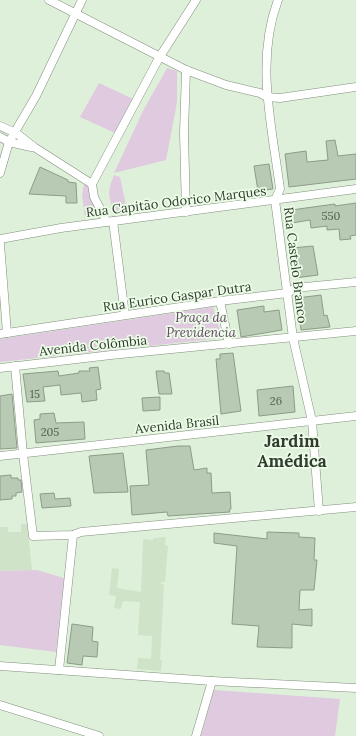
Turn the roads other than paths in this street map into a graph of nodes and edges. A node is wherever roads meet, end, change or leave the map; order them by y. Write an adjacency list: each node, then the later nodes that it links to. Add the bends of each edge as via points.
1 (49, 0): 5 (street)
2 (82, 0): 5 (street)
3 (196, 0): 6 (street)
4 (278, 0): 9 (street, Rua Castelo Branco, via 267,42)
5 (75, 13): 6 (street); 11 (street)
6 (159, 58): 7 (street); 16 (street)
7 (186, 70): 9 (street); 19 (street)
8 (356, 87): 9 (street, via 280,98)
9 (267, 97): 18 (street, Rua Castelo Branco, via 280,189)
10 (0, 126): 11 (street)
11 (16, 133): 13 (street); 14 (street)
12 (0, 137): 13 (street)
13 (9, 142): 14 (street); 15 (street)
14 (34, 147): 16 (street)
15 (0, 173)
16 (92, 184): 20 (street, via 94,196)
17 (356, 189): 18 (street, Rua Capitão Odorico Marques)
18 (275, 200): 19 (street, Rua Capitão Odorico Marques); 24 (street, Rua Castelo Branco)
19 (186, 212): 20 (street, Rua Capitão Odorico Marques)
20 (110, 222): 21 (street, Rua Capitão Odorico Marques); 26 (street)
21 (0, 239)
22 (0, 244): 28 (street)
23 (356, 282): 24 (street, Rua Eurico Gaspar Dutra, via 295,288)
24 (288, 293): 25 (street, Rua Eurico Gaspar Dutra); 29 (street, Rua Castelo Branco)
25 (220, 301): 26 (street, Rua Eurico Gaspar Dutra); 30 (street)
26 (125, 315): 28 (street, Rua Eurico Gaspar Dutra)
27 (356, 331): 29 (street, Avenida Colômbia)
28 (4, 333)
29 (293, 338): 30 (street, Avenida Colômbia); 34 (street, Rua Castelo Branco)
30 (229, 344): 31 (street, Avenida Colômbia)
31 (15, 366): 32 (street, Avenida Colômbia); 35 (street)
32 (0, 368)
33 (356, 416): 34 (street, Avenida Brasil)
34 (312, 421): 35 (street, Avenida Brasil); 38 (street, Rua Castelo Branco)
35 (23, 454): 36 (street, Avenida Brasil); 39 (street, via 33,536)
36 (0, 456)
37 (356, 507): 38 (street)
38 (319, 511): 39 (street, via 80,532)
39 (73, 535): 41 (street)
40 (0, 666): 41 (street)
41 (59, 670): 42 (street)
42 (212, 681): 43 (street); 46 (street)
43 (356, 688)
44 (0, 705): 45 (street)
45 (99, 736)
46 (196, 736)

